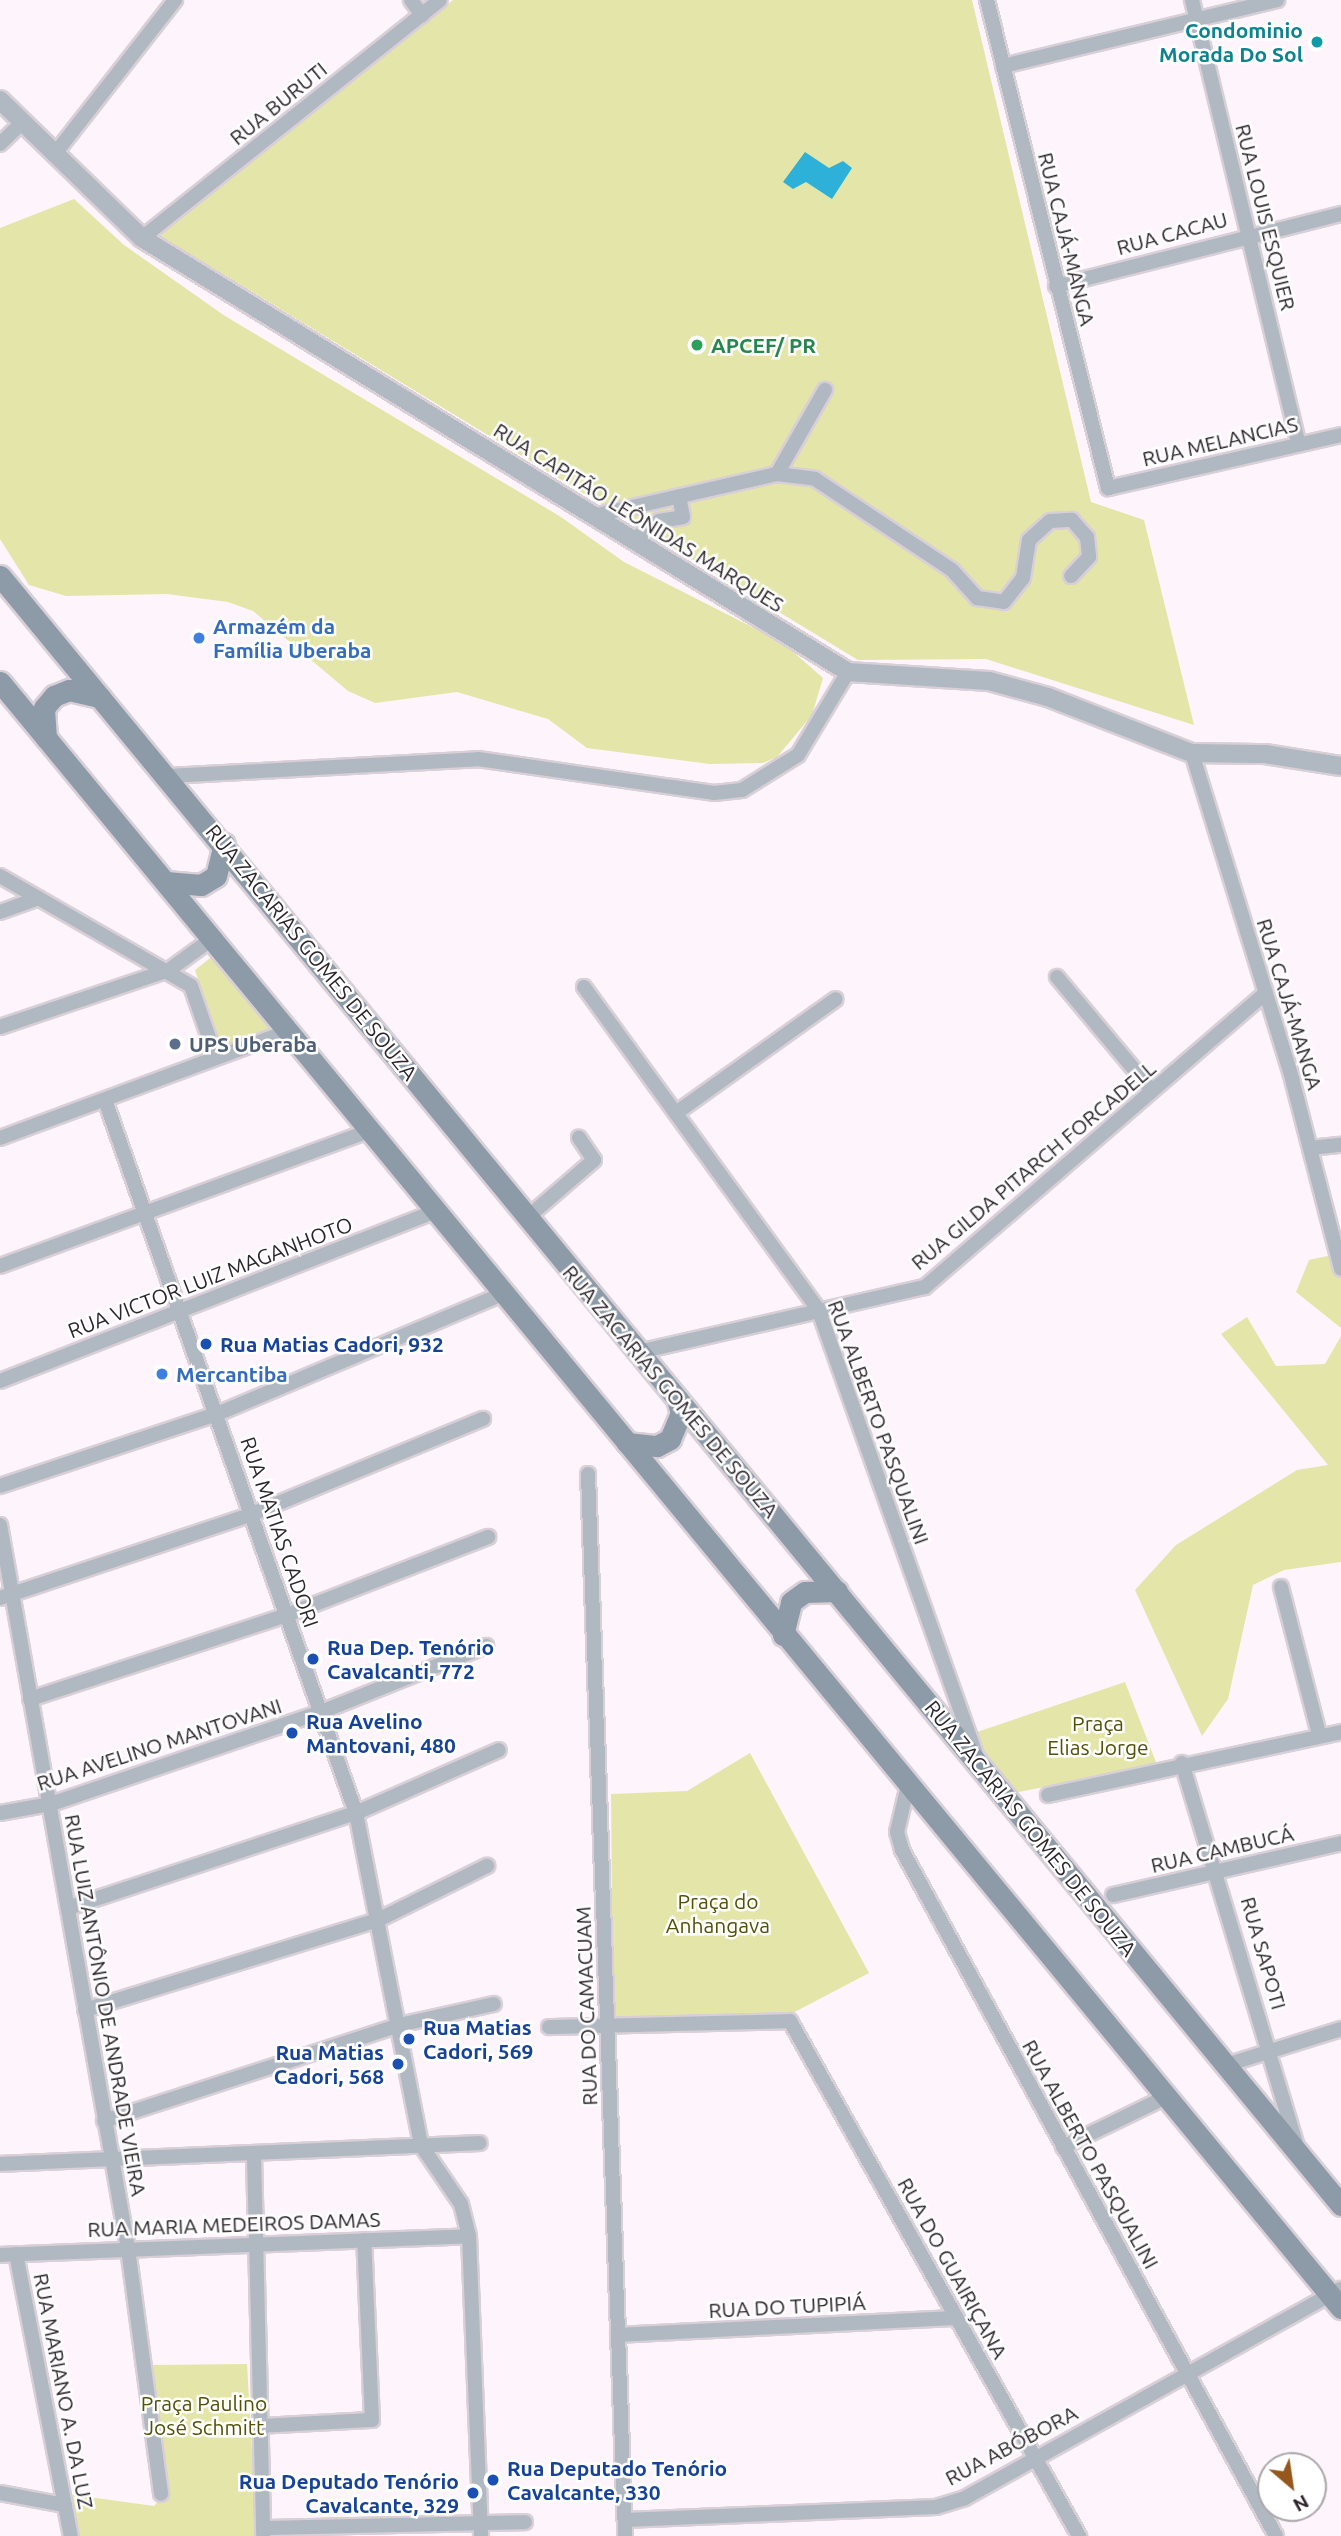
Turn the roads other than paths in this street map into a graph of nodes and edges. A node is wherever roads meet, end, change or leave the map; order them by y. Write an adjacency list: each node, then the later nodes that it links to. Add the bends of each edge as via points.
1 (175, 0): 13 (street)
2 (411, 0): 7 (street)
3 (440, 0): 7 (street, RUA BURUTI)
4 (987, 0): 9 (street, RUA CAJÁ-MANGA)
5 (1192, 0): 8 (street, RUA LOUIS ESQUIER)
6 (1277, 0): 8 (street)
7 (422, 15): 16 (street, RUA BURUTI)
8 (1197, 20): 9 (street); 15 (street, RUA LOUIS ESQUIER)
9 (1003, 66): 17 (street, RUA CAJÁ-MANGA)
10 (0, 100): 11 (street, RUA CAPITÃO LEÔNIDAS MARQUES)
11 (20, 125): 12 (street); 13 (street, RUA CAPITÃO LEÔNIDAS MARQUES)
12 (0, 144)
13 (54, 155): 16 (street, RUA CAPITÃO LEÔNIDAS MARQUES)
14 (1341, 214): 15 (street, RUA CACAU)
15 (1250, 235): 17 (street, RUA CACAU); 20 (street, RUA LOUIS ESQUIER)
16 (142, 238): 25 (street, RUA CAPITÃO LEÔNIDAS MARQUES)
17 (1056, 286): 22 (street, RUA CAJÁ-MANGA)
18 (825, 390): 21 (street)
19 (1341, 435): 20 (street, RUA MELANCIAS)
20 (1299, 444): 22 (street, RUA MELANCIAS)
21 (777, 474): 23 (street); 29 (street, via 815,479 952,570 977,598 1004,602 1023,578 1029,540 1050,521 1072,520 1087,537 1089,557)
22 (1108, 488)
23 (679, 496): 24 (street); 26 (street, via 683,517)
24 (655, 501): 25 (street); 26 (street)
25 (593, 516): 27 (street, RUA CAPITÃO LEÔNIDAS MARQUES)
26 (659, 521): 27 (street)
27 (633, 540): 30 (street, RUA CAPITÃO LEÔNIDAS MARQUES)
28 (0, 576): 32 (main road, RUA ZACARIAS GOMES DE SOUZA)
29 (1071, 576)
30 (848, 672): 34 (street, RUA CAPITÃO LEÔNIDAS MARQUES, via 989,681 1048,697); 36 (street, via 799,755 742,790 713,793 478,759)
31 (0, 682): 33 (main road)
32 (100, 697): 33 (main road, via 69,690 54,696 44,708); 36 (main road, RUA ZACARIAS GOMES DE SOUZA)
33 (46, 738): 39 (main road)
34 (1192, 753): 35 (street, RUA CAPITÃO LEÔNIDAS MARQUES, via 1265,754); 48 (street, RUA CAJÁ-MANGA)
35 (1341, 766)
36 (168, 776): 37 (main road, RUA ZACARIAS GOMES DE SOUZA)
37 (224, 844): 39 (main road, via 216,876 201,885); 63 (main road, RUA ZACARIAS GOMES DE SOUZA)
38 (0, 876): 40 (street)
39 (166, 882): 42 (main road)
40 (39, 898): 41 (street); 44 (street)
41 (0, 912)
42 (213, 939): 43 (street); 51 (main road)
43 (193, 957): 44 (street); 46 (street)
44 (169, 970): 46 (street); 50 (street)
45 (1057, 977): 53 (street)
46 (191, 986): 52 (street)
47 (584, 987): 55 (street, RUA ALBERTO PASQUALINI)
48 (1265, 994): 53 (street, RUA GILDA PITARCH FORCADELL); 60 (street, RUA CAJÁ-MANGA)
49 (836, 999): 55 (street)
50 (0, 1027)
51 (286, 1032): 52 (street); 56 (main road)
52 (215, 1055): 54 (street)
53 (1152, 1091): 67 (street, RUA GILDA PITARCH FORCADELL, via 925,1287)
54 (105, 1100): 57 (street); 62 (street, RUA MATIAS CADORI)
55 (676, 1113): 67 (street, RUA ALBERTO PASQUALINI)
56 (368, 1131): 61 (main road); 62 (street)
57 (0, 1138)
58 (579, 1138): 63 (street, via 594,1160)
59 (1341, 1145): 60 (street)
60 (1310, 1148): 65 (street, RUA CAJÁ-MANGA)
61 (434, 1212): 66 (main road); 68 (street, RUA VICTOR LUIZ MAGANHOTO)
62 (147, 1214): 64 (street); 68 (street, RUA MATIAS CADORI)
63 (528, 1217): 69 (main road, RUA ZACARIAS GOMES DE SOUZA)
64 (0, 1266)
65 (1341, 1269)
66 (502, 1294): 72 (street); 74 (main road)
67 (819, 1311): 69 (street, RUA GILDA PITARCH FORCADELL); 86 (street, RUA ALBERTO PASQUALINI)
68 (181, 1312): 70 (street, RUA VICTOR LUIZ MAGANHOTO); 72 (street, RUA MATIAS CADORI)
69 (638, 1352): 71 (main road, RUA ZACARIAS GOMES DE SOUZA)
70 (0, 1381)
71 (677, 1399): 74 (main road, via 681,1413 670,1439 657,1446); 81 (main road, RUA ZACARIAS GOMES DE SOUZA)
72 (217, 1414): 76 (street); 77 (street, RUA MATIAS CADORI)
73 (483, 1419): 77 (street)
74 (627, 1443): 84 (main road)
75 (588, 1474): 109 (street, RUA DO CAMACUAM)
76 (0, 1486)
77 (252, 1514): 82 (street); 83 (street, RUA MATIAS CADORI)
78 (0, 1525): 82 (street, RUA LUIZ ANTÔNIO DE ANDRADE VIEIRA)
79 (488, 1537): 83 (street)
80 (1280, 1587): 91 (street)
81 (837, 1591): 84 (main road, via 805,1591 788,1610); 88 (main road, RUA ZACARIAS GOMES DE SOUZA)
82 (5, 1597): 87 (street, RUA LUIZ ANTÔNIO DE ANDRADE VIEIRA)
83 (287, 1615): 87 (street); 89 (street, RUA MATIAS CADORI)
84 (783, 1635): 95 (main road)
85 (486, 1646): 89 (street, RUA AVELINO MANTOVANI)
86 (952, 1686): 88 (street, via 951,1696); 94 (street, RUA ALBERTO PASQUALINI)
87 (30, 1699): 97 (street, RUA LUIZ ANTÔNIO DE ANDRADE VIEIRA)
88 (930, 1705): 94 (main road, RUA ZACARIAS GOMES DE SOUZA)
89 (321, 1712): 97 (street, RUA AVELINO MANTOVANI); 99 (street, RUA MATIAS CADORI)
90 (1341, 1732): 91 (street)
91 (1319, 1734): 93 (street)
92 (499, 1750): 99 (street)
93 (1182, 1763): 96 (street); 102 (street, RUA SAPOTI)
94 (981, 1767): 113 (main road, RUA ZACARIAS GOMES DE SOUZA)
95 (908, 1785): 114 (main road); 118 (street, RUA ALBERTO PASQUALINI, via 897,1832 902,1850)
96 (1048, 1795)
97 (51, 1804): 98 (street, RUA AVELINO MANTOVANI); 104 (street, RUA LUIZ ANTÔNIO DE ANDRADE VIEIRA)
98 (0, 1813)
99 (356, 1813): 104 (street); 105 (street, RUA MATIAS CADORI)
100 (1341, 1843): 102 (street, RUA CAMBUCÁ)
101 (487, 1866): 105 (street)
102 (1218, 1871): 103 (street, RUA CAMBUCÁ); 112 (street, RUA SAPOTI)
103 (1113, 1895)
104 (68, 1908): 107 (street, RUA LUIZ ANTÔNIO DE ANDRADE VIEIRA)
105 (378, 1920): 107 (street); 108 (street, RUA MATIAS CADORI)
106 (494, 2004): 108 (street)
107 (85, 2010): 115 (street, RUA LUIZ ANTÔNIO DE ANDRADE VIEIRA)
108 (399, 2025): 115 (street); 117 (street, RUA MATIAS CADORI)
109 (607, 2026): 110 (street); 131 (street, RUA DO GUAIRIÇANA, via 790,2021); 132 (street, RUA DO CAMACUAM)
110 (549, 2027)
111 (1341, 2029): 112 (street)
112 (1269, 2047): 113 (street); 120 (street, RUA SAPOTI)
113 (1226, 2065): 120 (main road, RUA ZACARIAS GOMES DE SOUZA)
114 (1166, 2097): 118 (street); 130 (main road)
115 (104, 2121): 122 (street, RUA LUIZ ANTÔNIO DE ANDRADE VIEIRA)
116 (480, 2143): 117 (street)
117 (421, 2145): 119 (street); 124 (street, via 461,2204)
118 (1063, 2147): 133 (street, RUA ALBERTO PASQUALINI)
119 (254, 2156): 122 (street); 126 (street)
120 (1300, 2156): 123 (main road, RUA ZACARIAS GOMES DE SOUZA)
121 (0, 2162): 122 (street)
122 (110, 2163): 127 (street, RUA LUIZ ANTÔNIO DE ANDRADE VIEIRA)
123 (1341, 2205)
124 (469, 2236): 125 (street, RUA MARIA MEDEIROS DAMAS); 141 (street)
125 (364, 2240): 126 (street, RUA MARIA MEDEIROS DAMAS); 134 (street, via 372,2420)
126 (257, 2244): 127 (street, RUA MARIA MEDEIROS DAMAS); 134 (street)
127 (128, 2249): 128 (street, RUA MARIA MEDEIROS DAMAS); 137 (street, RUA LUIZ ANTÔNIO DE ANDRADE VIEIRA)
128 (16, 2254): 129 (street, RUA MARIA MEDEIROS DAMAS); 138 (street, RUA MARIANO A. DA LUZ)
129 (0, 2255)
130 (1337, 2297): 133 (street, RUA ABÓBORA)
131 (957, 2318): 132 (street, RUA DO TUPIPIÁ); 135 (street, RUA DO GUAIRIÇANA)
132 (618, 2335): 139 (street, RUA DO CAMACUAM)
133 (1188, 2372): 135 (street, RUA ABÓBORA); 146 (street, RUA ALBERTO PASQUALINI)
134 (260, 2426): 142 (street)
135 (1035, 2458): 139 (street, RUA ABÓBORA, via 936,2507); 145 (street, RUA DO GUAIRIÇANA)
136 (0, 2493): 138 (street)
137 (161, 2494)
138 (65, 2505): 143 (street, RUA MARIANO A. DA LUZ)
139 (625, 2520): 144 (street, RUA DO CAMACUAM)
140 (525, 2522): 141 (street)
141 (481, 2530): 142 (street)
142 (263, 2532)
143 (71, 2536)
144 (625, 2536)
145 (1079, 2536)
146 (1276, 2536)

